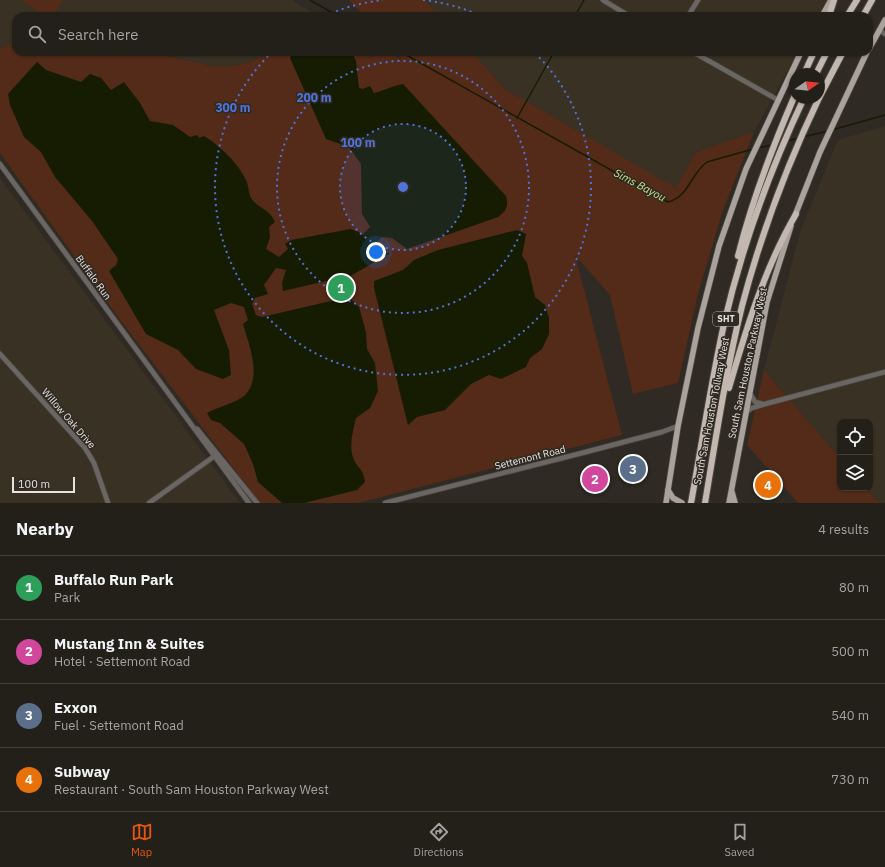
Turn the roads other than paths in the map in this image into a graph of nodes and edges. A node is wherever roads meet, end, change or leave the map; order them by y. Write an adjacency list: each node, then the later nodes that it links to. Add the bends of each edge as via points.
1 (603, 0): 7 (street)
2 (698, 0): 8 (street)
3 (831, 0): 9 (main road)
4 (834, 0): 10 (highway)
5 (857, 0): 11 (highway)
6 (872, 0): 12 (highway)
7 (622, 12)
8 (690, 12)
9 (824, 12)
10 (830, 12)
11 (850, 12)
12 (865, 12)
13 (885, 20): 14 (main road)
14 (880, 30): 15 (street); 16 (main road)
15 (885, 34)
16 (873, 42)
17 (700, 56): 26 (street)
18 (799, 56): 26 (main road)
19 (812, 56): 23 (highway)
20 (825, 56): 24 (highway)
21 (841, 56): 25 (highway, South Sam Houston Tollway West / SHT)
22 (865, 56): 31 (main road, South Sam Houston Parkway West, via 820,152)
23 (807, 68)
24 (819, 68)
25 (825, 86)
26 (778, 100): 39 (main road, via 746,169 719,246 698,328)
27 (792, 104): 32 (highway, via 766,165 743,236)
28 (801, 104): 32 (highway, South Sam Houston Tollway West / SHT, via 779,154 748,237)
29 (816, 104): 38 (highway, South Sam Houston Tollway West / SHT, via 795,149 772,209 753,269 735,339)
30 (0, 164): 40 (street, Buffalo Run)
31 (796, 214): 35 (main road, South Sam Houston Parkway West, via 767,302); 38 (highway, via 786,231 751,316)
32 (725, 323): 52 (highway, South Sam Houston Tollway West / SHT)
33 (0, 354): 44 (street, Willow Oak Drive, via 85,448 94,463)
34 (885, 372): 36 (street)
35 (750, 392): 36 (street, via 755,402); 37 (main road, South Sam Houston Parkway West)
36 (765, 404): 37 (street)
37 (746, 412): 41 (main road, South Sam Houston Parkway West)
38 (720, 418): 53 (highway, South Sam Houston Tollway West / SHT)
39 (678, 426): 42 (main road); 48 (street, Settemont Road)
40 (216, 455): 45 (street); 46 (street, Buffalo Run); 47 (street, Buffalo Run)
41 (732, 487): 43 (main road, South Sam Houston Parkway West); 55 (main road)
42 (668, 490): 49 (main road); 50 (main road); 51 (main road, via 675,500)
43 (729, 501): 54 (main road)
44 (108, 503)
45 (149, 503)
46 (249, 503)
47 (257, 503)
48 (385, 503)
49 (662, 503)
50 (666, 503)
51 (682, 503)
52 (691, 503)
53 (705, 503)
54 (724, 503)
55 (735, 503)

